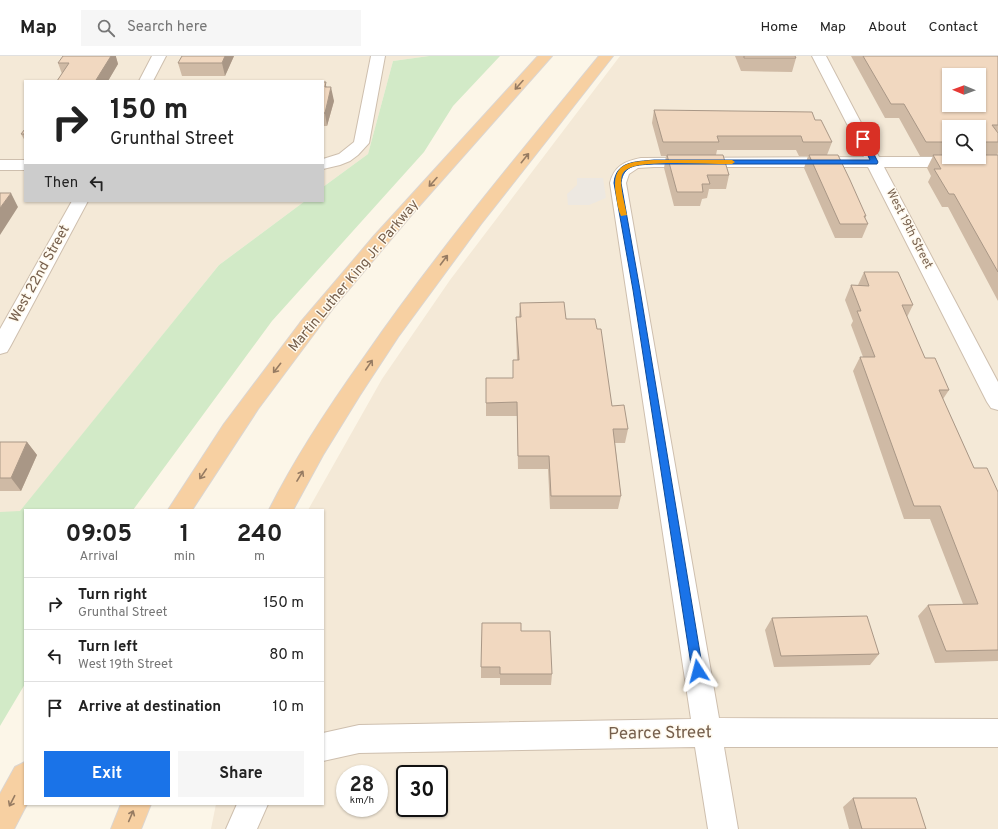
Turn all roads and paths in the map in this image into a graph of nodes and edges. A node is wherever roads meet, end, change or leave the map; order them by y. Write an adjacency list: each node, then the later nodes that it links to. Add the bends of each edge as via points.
1 (159, 56): 6 (street)
2 (378, 56): 9 (street, via 361,143 343,159)
3 (545, 56): 15 (highway, Martin Luther King Jr. Parkway, one-way to 15, via 327,304 265,383)
4 (606, 56): 16 (highway, one-way to 4, via 353,389 404,314 453,248)
5 (820, 56): 7 (street, West 19th Street)
6 (147, 80)
7 (875, 162): 8 (street); 14 (street, West 19th Street); 17 (street, via 654,162 638,163 624,168 618,174)
8 (998, 162)
9 (324, 164)
10 (0, 165): 11 (street)
11 (24, 165)
12 (79, 202): 13 (street, West 22nd Street)
13 (0, 347)
14 (998, 402)
15 (181, 509)
16 (282, 509)
17 (708, 733): 18 (street, Pearce Street); 19 (street, Pearce Street, via 359,739); 24 (street)
18 (998, 733)
19 (324, 748)
20 (24, 779): 22 (highway, one-way to 22)
21 (136, 805): 23 (highway, one-way to 21)
22 (0, 825)
23 (126, 829)
24 (723, 829)

